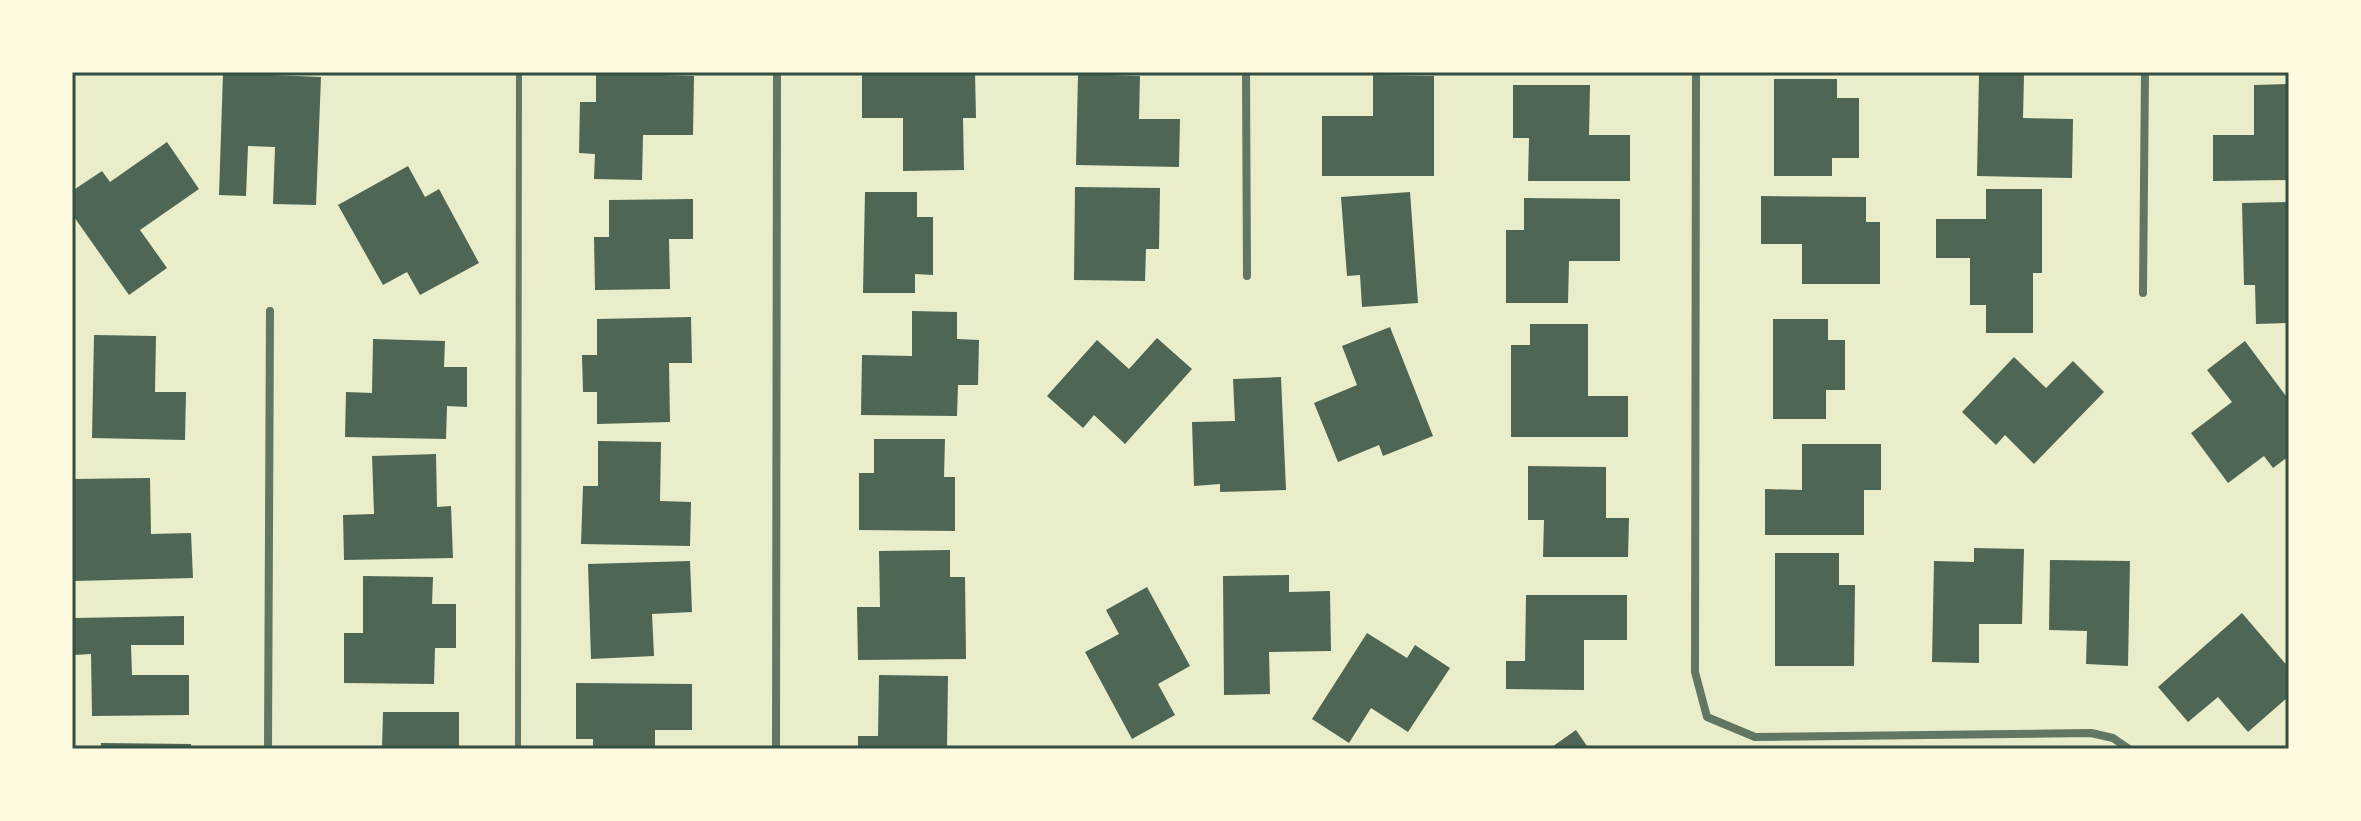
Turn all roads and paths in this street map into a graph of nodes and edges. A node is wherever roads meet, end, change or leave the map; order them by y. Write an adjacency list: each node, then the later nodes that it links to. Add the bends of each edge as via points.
1 (519, 72): 10 (lane)
2 (777, 72): 11 (street)
3 (1246, 72): 6 (street)
4 (1696, 72): 12 (street, via 1695,672 1707,717 1755,737 2091,733)
5 (2145, 72): 7 (street)
6 (1247, 276)
7 (2143, 293)
8 (270, 311): 9 (street)
9 (268, 749)
10 (518, 749)
11 (776, 749)
12 (2129, 749)

